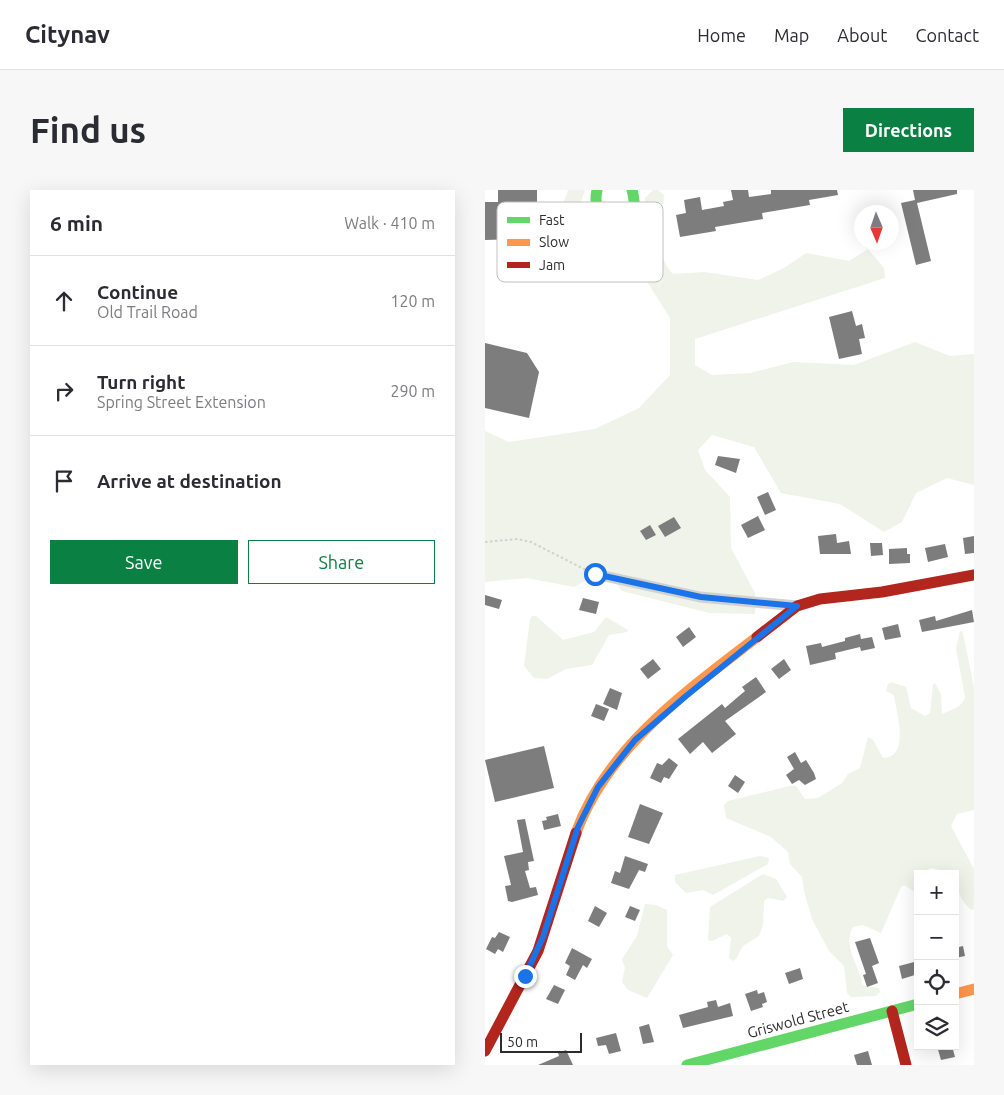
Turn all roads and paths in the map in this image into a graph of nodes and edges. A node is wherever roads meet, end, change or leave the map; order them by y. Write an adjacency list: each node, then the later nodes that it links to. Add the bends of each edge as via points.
1 (485, 542): 2 (path, via 517,539 531,542)
2 (595, 574): 4 (street, via 701,597)
3 (974, 575): 4 (street, via 883,592 819,599)
4 (797, 606): 9 (street, via 635,740 598,787 578,827 543,937)
5 (974, 989): 6 (street)
6 (959, 993)
7 (914, 1005): 8 (street, Griswold Street)
8 (892, 1011): 10 (street, Griswold Street); 11 (street)
9 (485, 1051)
10 (687, 1065)
11 (906, 1065)

